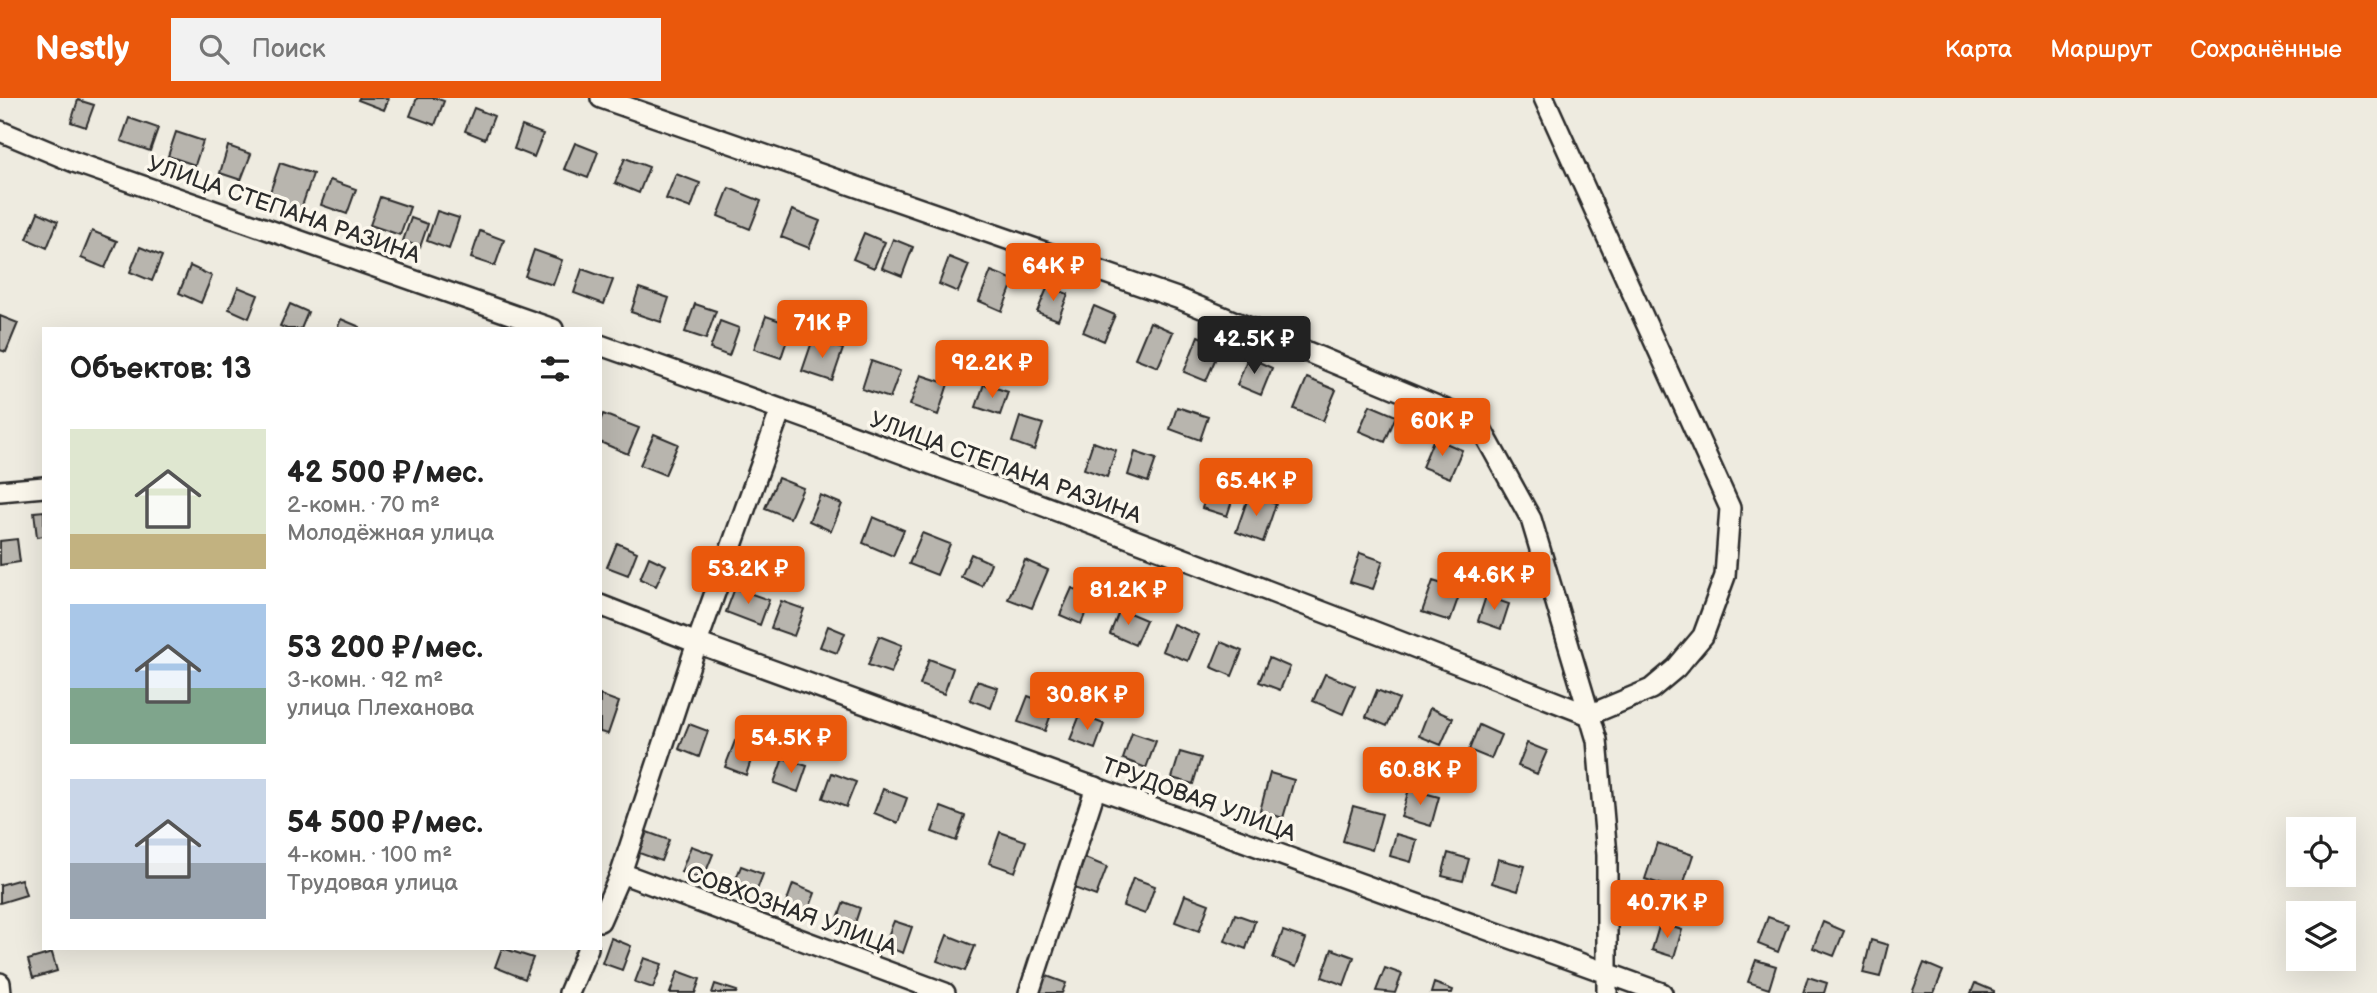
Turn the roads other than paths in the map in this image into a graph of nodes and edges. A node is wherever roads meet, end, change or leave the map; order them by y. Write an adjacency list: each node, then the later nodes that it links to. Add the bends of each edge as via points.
1 (601, 98): 11 (street, via 1180,299 1478,423 1531,519)
2 (1544, 98): 11 (street, via 1730,508 1725,576 1703,636 1651,689)
3 (0, 131): 4 (street, УЛИЦА СТЕПАНА РАЗИНА, via 74,162)
4 (547, 327)
5 (602, 346): 6 (street, УЛИЦА СТЕПАНА РАЗИНА)
6 (781, 409): 10 (street); 11 (street, УЛИЦА СТЕПАНА РАЗИНА)
7 (42, 487): 8 (street)
8 (0, 491)
9 (602, 607): 10 (street, ТРУДОВАЯ УЛИЦА)
10 (697, 643): 12 (street, ТРУДОВАЯ УЛИЦА); 13 (street)
11 (1589, 715): 17 (street, via 1597,740 1607,855)
12 (1096, 787): 17 (street, ТРУДОВАЯ УЛИЦА); 21 (street)
13 (621, 873): 14 (street); 20 (street, СОВХОЗНАЯ УЛИЦА)
14 (602, 916)
15 (587, 950): 19 (street)
16 (0, 983): 18 (street)
17 (1608, 984): 22 (street, ТРУДОВАЯ УЛИЦА)
18 (1, 993)
19 (569, 993)
20 (945, 993)
21 (1029, 993)
22 (1662, 993)

